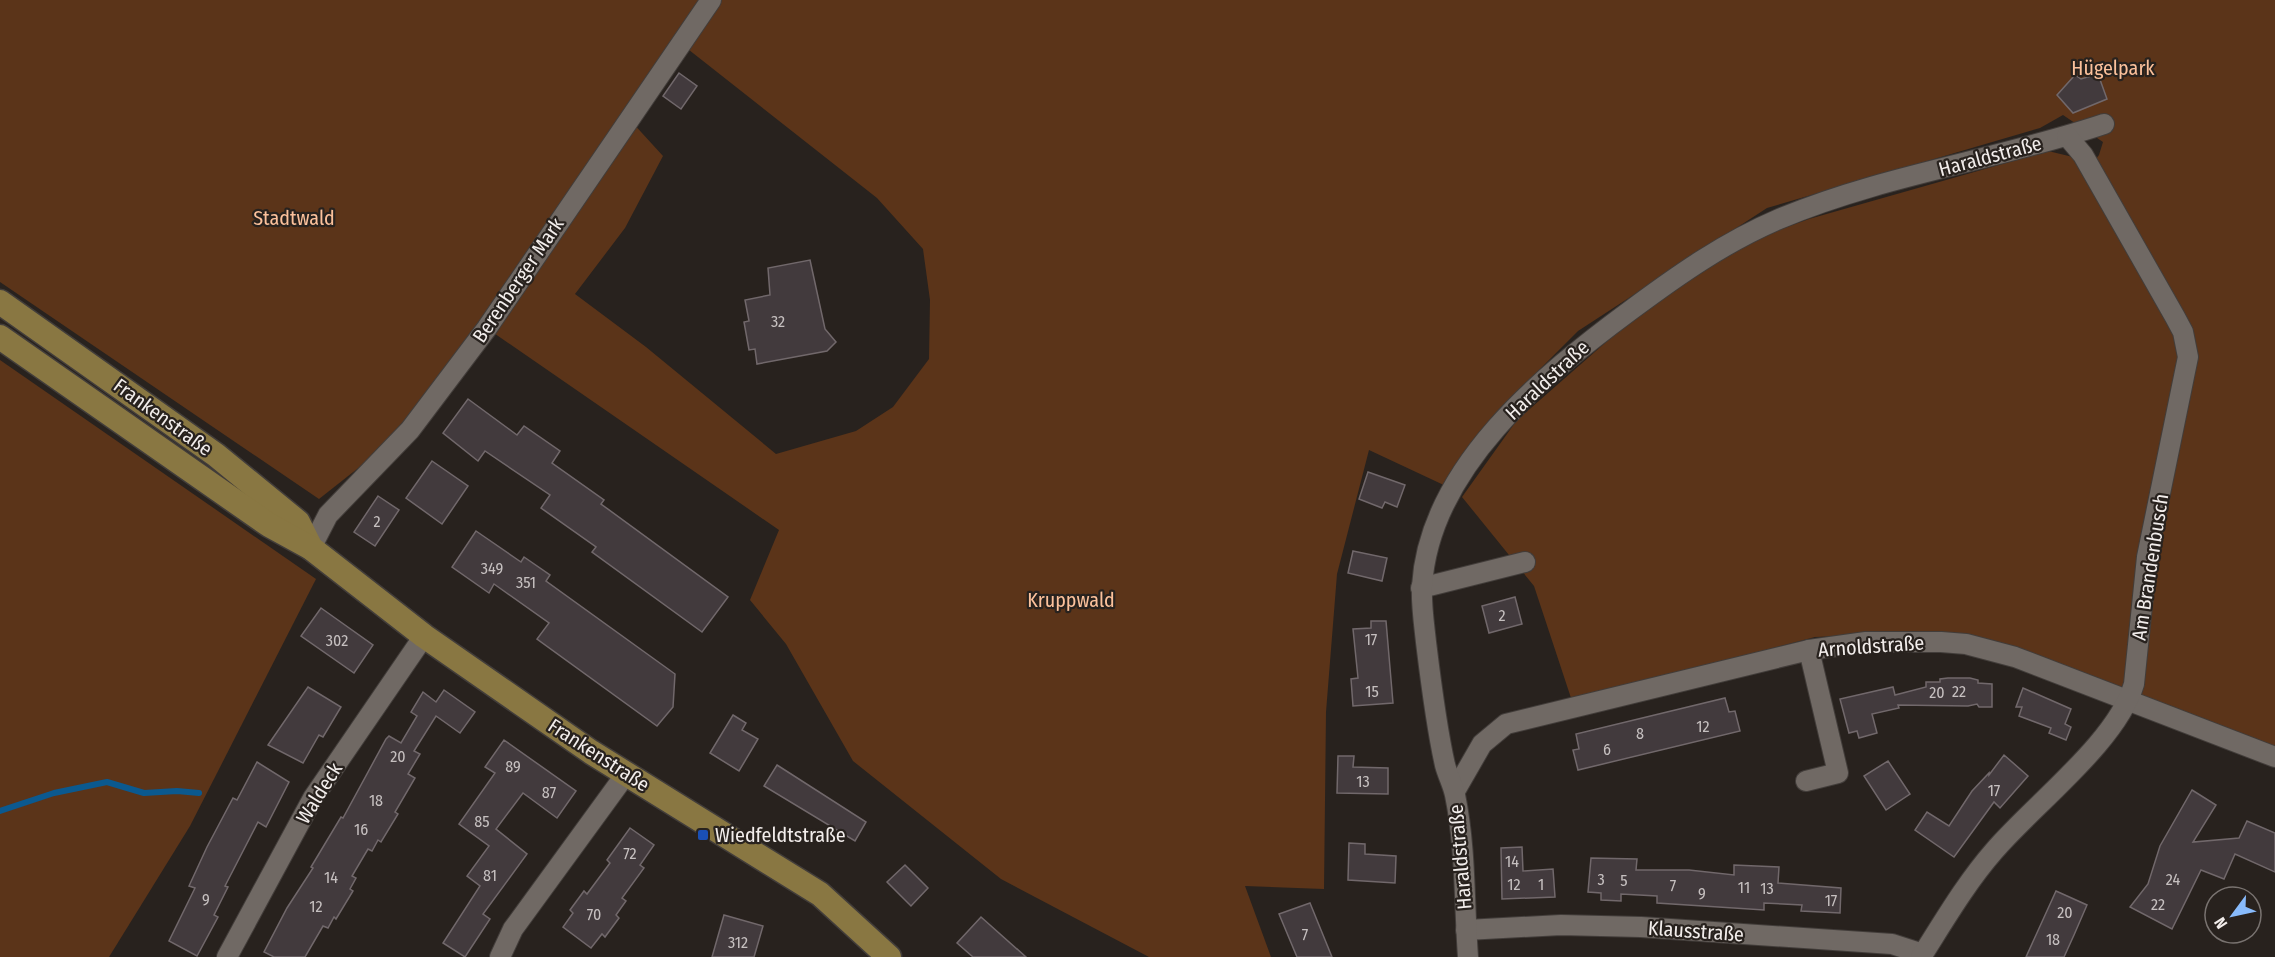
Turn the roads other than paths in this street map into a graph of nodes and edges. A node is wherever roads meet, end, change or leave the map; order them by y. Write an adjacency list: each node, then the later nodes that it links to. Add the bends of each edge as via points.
1 (711, 0): 6 (street, Berenberger Mark, via 487,328 410,430 328,515)
2 (2104, 124): 3 (street, Haraldstraße)
3 (2067, 136): 8 (street, Haraldstraße, via 1873,186 1780,218 1690,266 1552,371 1478,451 1450,492 1432,534); 11 (street, Am Brandenbusch, via 2083,155 2175,317 2188,357 2147,557)
4 (0, 302): 6 (main road, Frankenstraße, via 216,455 298,522)
5 (0, 337): 6 (main road, Frankenstraße, via 269,525)
6 (311, 548): 9 (main road, Frankenstraße)
7 (1525, 562): 8 (street)
8 (1421, 588): 15 (street, Haraldstraße, via 1436,713 1446,769)
9 (424, 636): 13 (main road, Frankenstraße); 18 (street, Waldeck, via 313,798)
10 (1809, 650): 11 (street, Arnoldstraße, via 1866,642 1966,644 2015,657); 14 (street, via 1838,773); 15 (street, Arnoldstraße, via 1506,724 1482,744)
11 (2129, 701): 12 (street, Arnoldstraße); 17 (street, Am Brandenbusch, via 2083,759 1978,870)
12 (2275, 757)
13 (626, 774): 19 (street, via 513,929); 20 (main road, Frankenstraße, via 820,894)
14 (1806, 781)
15 (1455, 791): 16 (street, Haraldstraße)
16 (1466, 930): 17 (street, Klausstraße, via 1561,925 1641,927 1892,944); 21 (street, Haraldstraße)
17 (1922, 955)
18 (227, 957)
19 (500, 957)
20 (889, 957)
21 (1468, 957)

